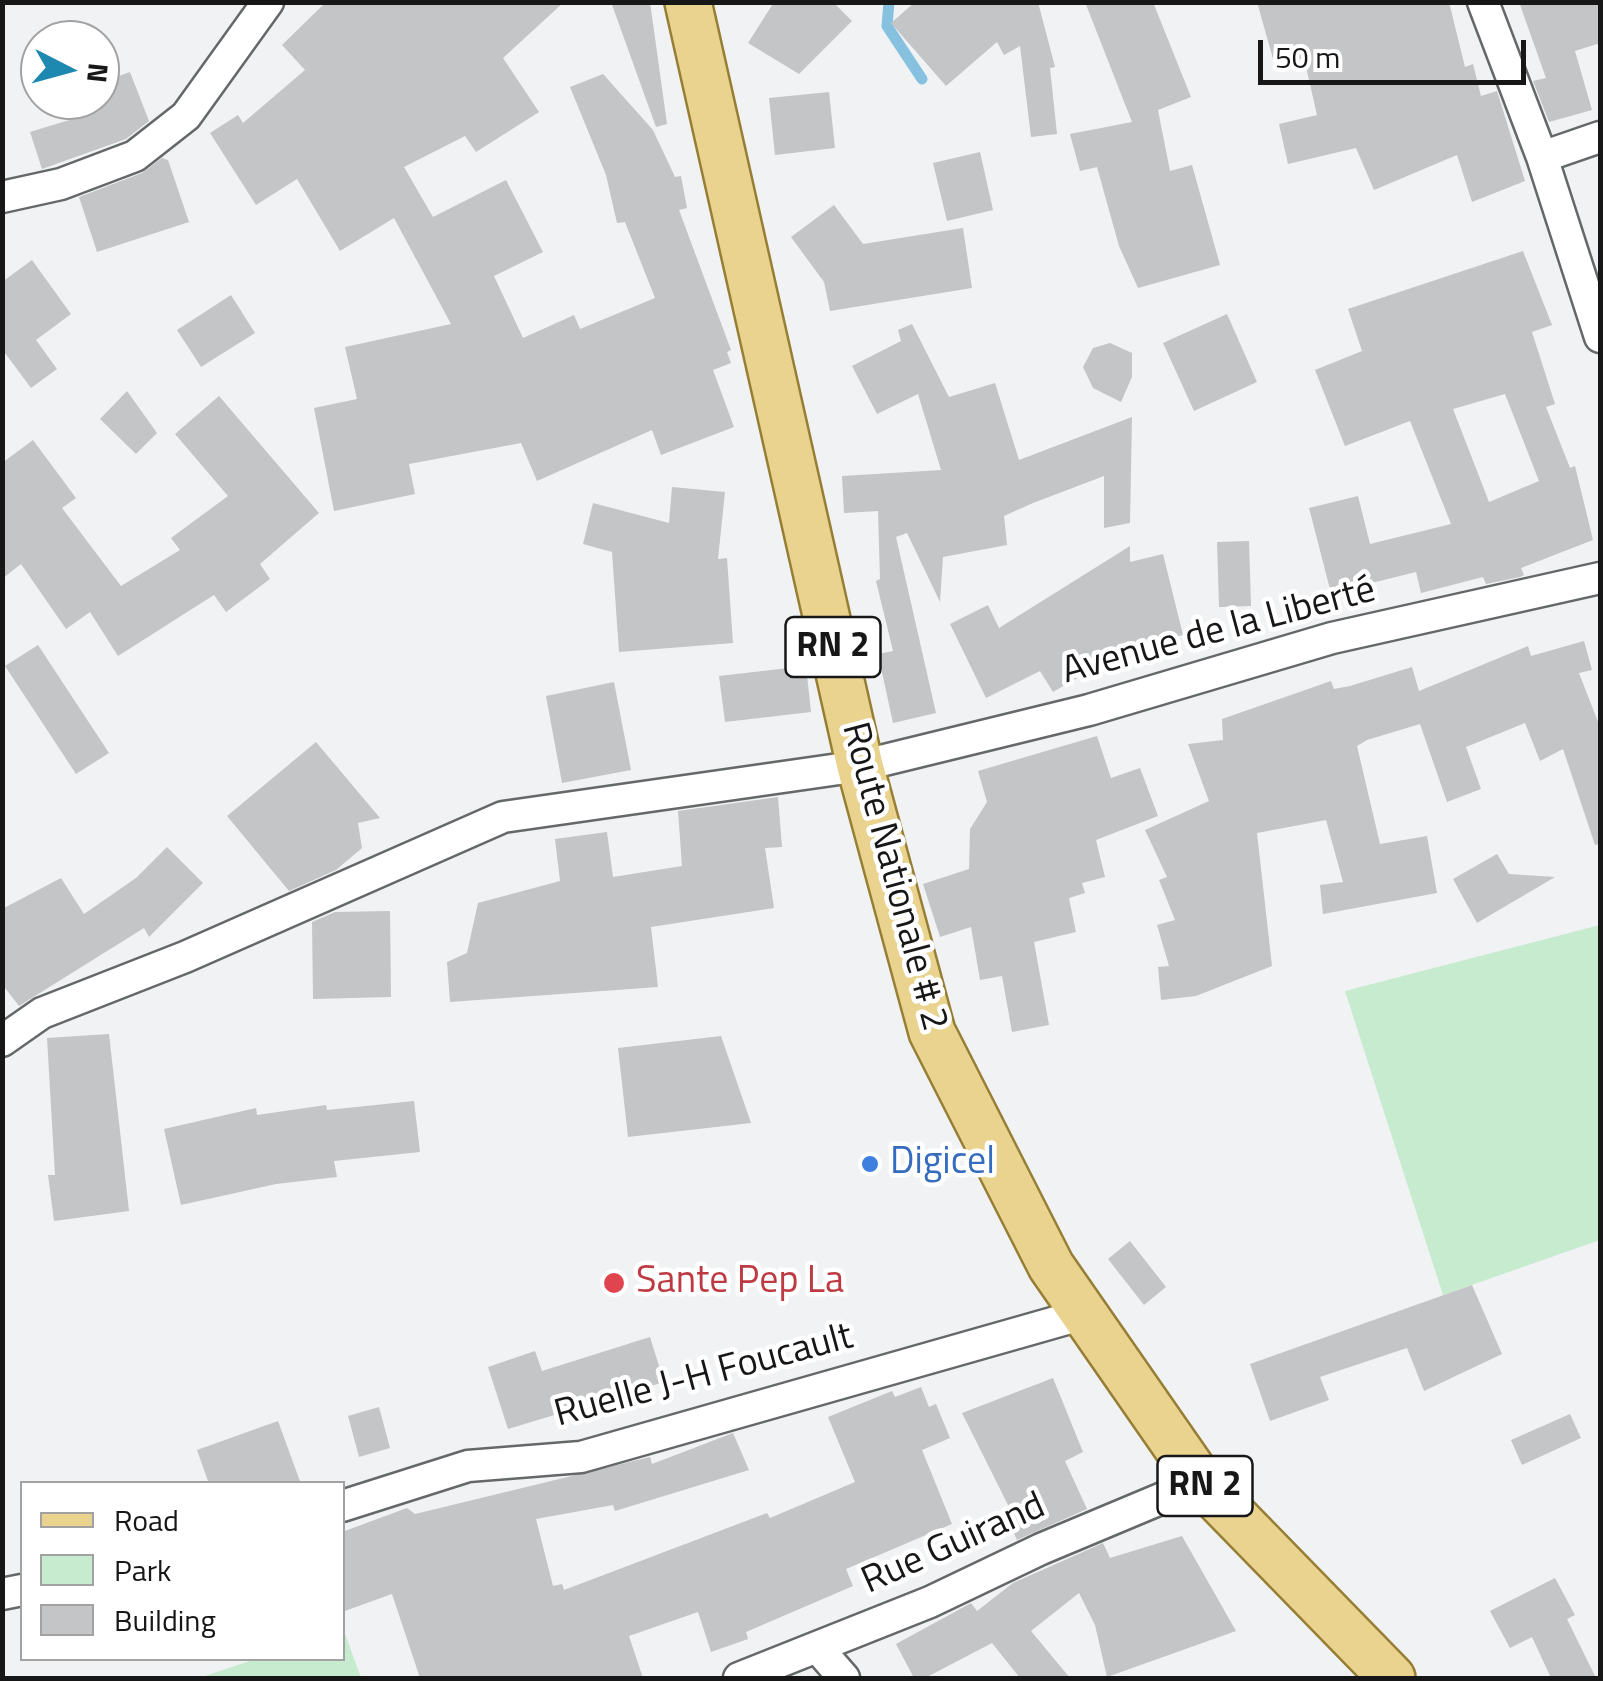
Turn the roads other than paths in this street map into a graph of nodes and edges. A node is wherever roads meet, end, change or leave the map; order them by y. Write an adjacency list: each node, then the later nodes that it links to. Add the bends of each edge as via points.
1 (268, 2): 6 (street, via 186,116 135,156)
2 (688, 2): 9 (main road, Route Nationale # 2 / RN 2)
3 (1483, 2): 5 (street)
4 (1600, 137): 5 (street)
5 (1542, 157): 7 (street)
6 (2, 197)
7 (1600, 337)
8 (1600, 578): 9 (street, Avenue de la Liberté, via 1332,638 1089,710)
9 (860, 766): 10 (street, Avenue de la Liberté, via 503,818 42,1013); 11 (main road, Route Nationale # 2 / RN 2, via 932,1032 1051,1266)
10 (2, 1041)
11 (1084, 1314): 12 (main road, Route Nationale # 2 / RN 2); 13 (street, Ruelle J-H Foucault, via 581,1456 468,1466)
12 (1202, 1482): 14 (street, Rue Guirand); 17 (main road, Route Nationale # 2 / RN 2)
13 (345, 1505)
14 (817, 1647): 15 (street, Rue Guirand); 16 (street)
15 (739, 1678)
16 (844, 1678)
17 (1392, 1678)

